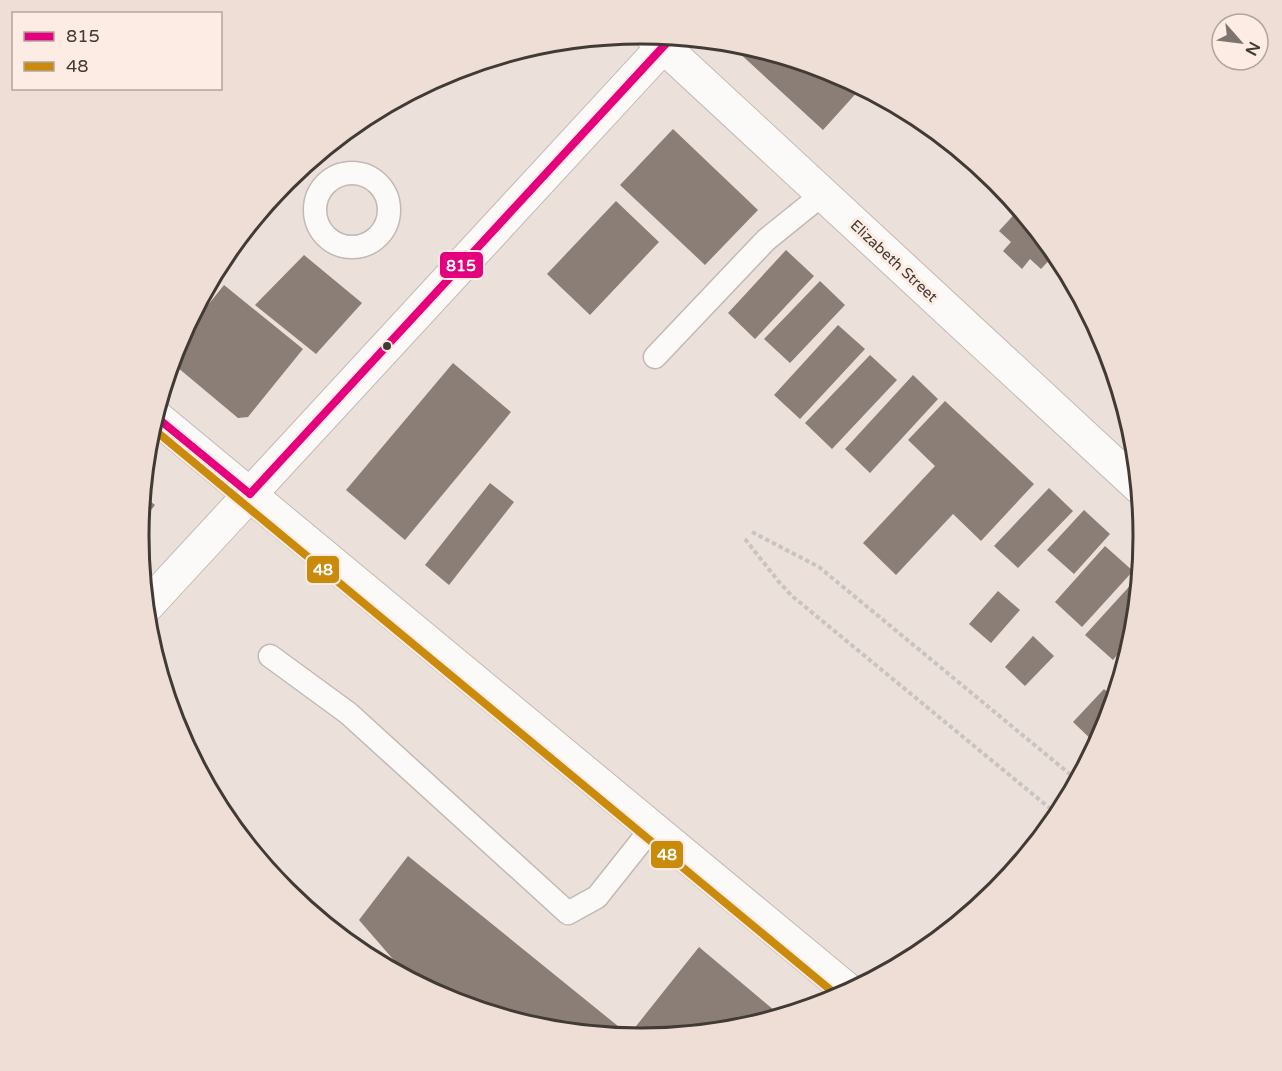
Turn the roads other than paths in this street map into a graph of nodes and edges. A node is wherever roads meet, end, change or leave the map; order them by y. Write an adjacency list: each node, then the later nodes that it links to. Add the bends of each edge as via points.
1 (657, 45): 7 (street)
2 (668, 45): 3 (street, Elizabeth Street)
3 (823, 194): 4 (lane, via 766,240); 6 (street, Elizabeth Street)
4 (655, 357)
5 (162, 423): 7 (street)
6 (1130, 478)
7 (250, 494): 8 (street); 10 (street)
8 (153, 599)
9 (270, 656): 10 (lane, via 348,713 568,913 597,897)
10 (651, 829): 11 (street)
11 (841, 985)

